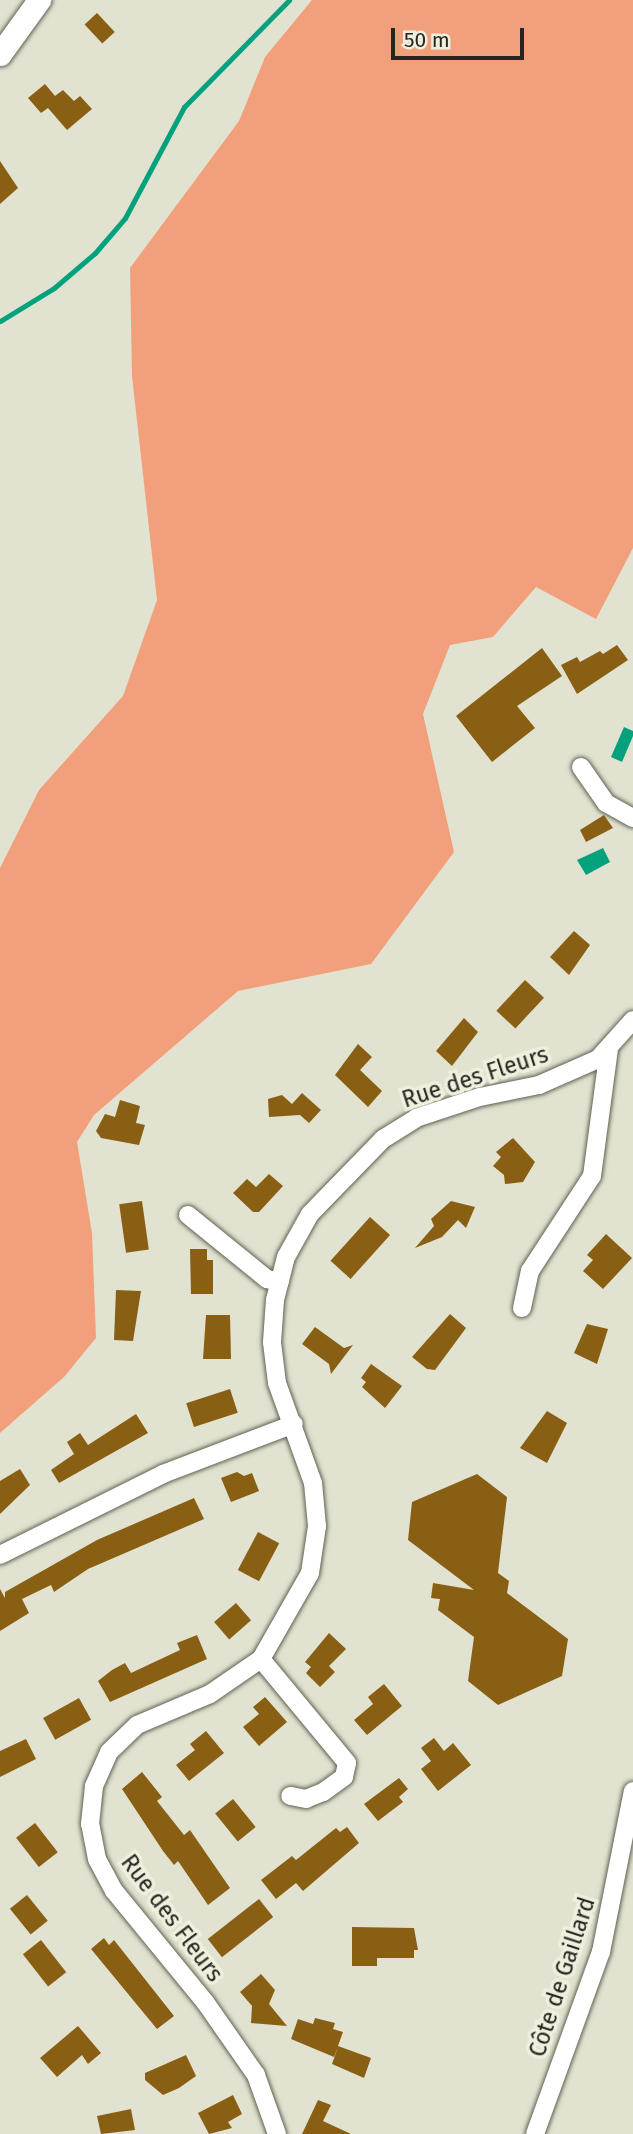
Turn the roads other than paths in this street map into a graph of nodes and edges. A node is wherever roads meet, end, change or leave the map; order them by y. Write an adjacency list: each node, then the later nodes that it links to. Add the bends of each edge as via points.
1 (39, 0): 2 (main road)
2 (0, 54)
3 (581, 767): 4 (street, via 606,803)
4 (633, 818)
5 (633, 1020): 6 (street, Rue des Fleurs)
6 (609, 1049): 8 (street, Rue des Fleurs, via 539,1085 428,1114 383,1139 310,1214 286,1257); 9 (street, via 592,1176 530,1271)
7 (188, 1215): 8 (street, via 267,1279)
8 (280, 1282): 10 (street, Rue des Fleurs, via 272,1342 277,1383)
9 (522, 1308)
10 (294, 1424): 11 (street, via 163,1474); 12 (street, Rue des Fleurs, via 313,1483 317,1526 301,1595)
11 (0, 1555)
12 (261, 1659): 14 (street, via 347,1763 344,1777 323,1792 306,1799); 15 (street, Rue des Fleurs, via 210,1694 137,1726 108,1752 94,1786 90,1824 97,1859 114,1891 205,2002 256,2075)
13 (633, 1791): 16 (street, Côte de Gaillard, via 601,1952)
14 (290, 1796)
15 (277, 2134)
16 (534, 2134)

